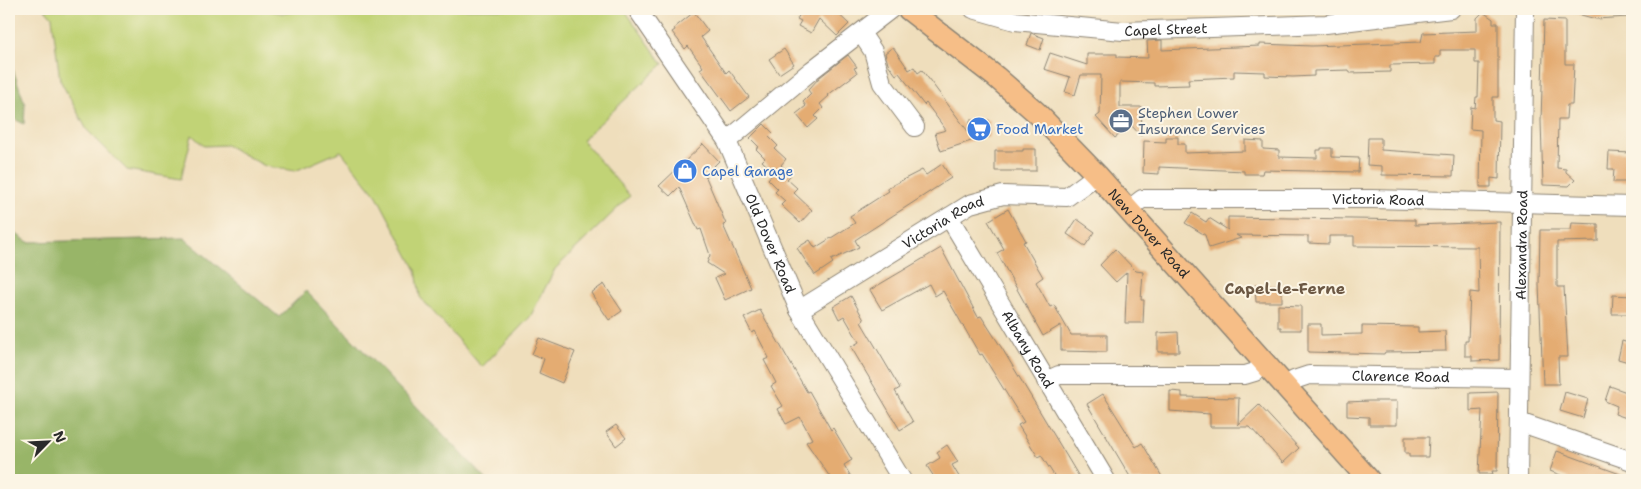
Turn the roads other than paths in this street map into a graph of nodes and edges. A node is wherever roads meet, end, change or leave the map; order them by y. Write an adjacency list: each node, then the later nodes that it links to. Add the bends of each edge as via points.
1 (637, 9): 9 (street, Old Dover Road)
2 (891, 9): 7 (street)
3 (973, 9): 4 (street, Capel Street, via 1015,21 1123,30 1326,24)
4 (1451, 9)
5 (1525, 9): 11 (street, Alexandra Road)
6 (919, 12): 10 (main road, New Dover Road, via 1037,113)
7 (861, 33): 8 (street, via 872,51 882,83); 9 (street)
8 (915, 127)
9 (727, 141): 15 (street, Old Dover Road)
10 (1097, 175): 13 (main road, New Dover Road); 14 (street, Victoria Road, via 1067,197 996,196 970,204)
11 (1522, 202): 12 (street, Victoria Road); 13 (street, Victoria Road, via 1142,199); 17 (street, Alexandra Road)
12 (1632, 206)
13 (1128, 210): 16 (main road, New Dover Road)
14 (949, 217): 15 (street, Victoria Road); 18 (street, Albany Road)
15 (799, 310): 22 (street, Old Dover Road)
16 (1264, 362): 18 (street, via 1255,372 1245,375 1059,375); 19 (main road, New Dover Road)
17 (1518, 378): 19 (street, Clarence Road, via 1309,375 1294,380); 20 (street, Alexandra Road)
18 (1046, 381): 23 (street, Albany Road)
19 (1286, 389): 24 (main road, New Dover Road)
20 (1520, 422): 21 (street); 25 (street, Alexandra Road)
21 (1632, 461)
22 (902, 480)
23 (1106, 480)
24 (1369, 480)
25 (1518, 480)

